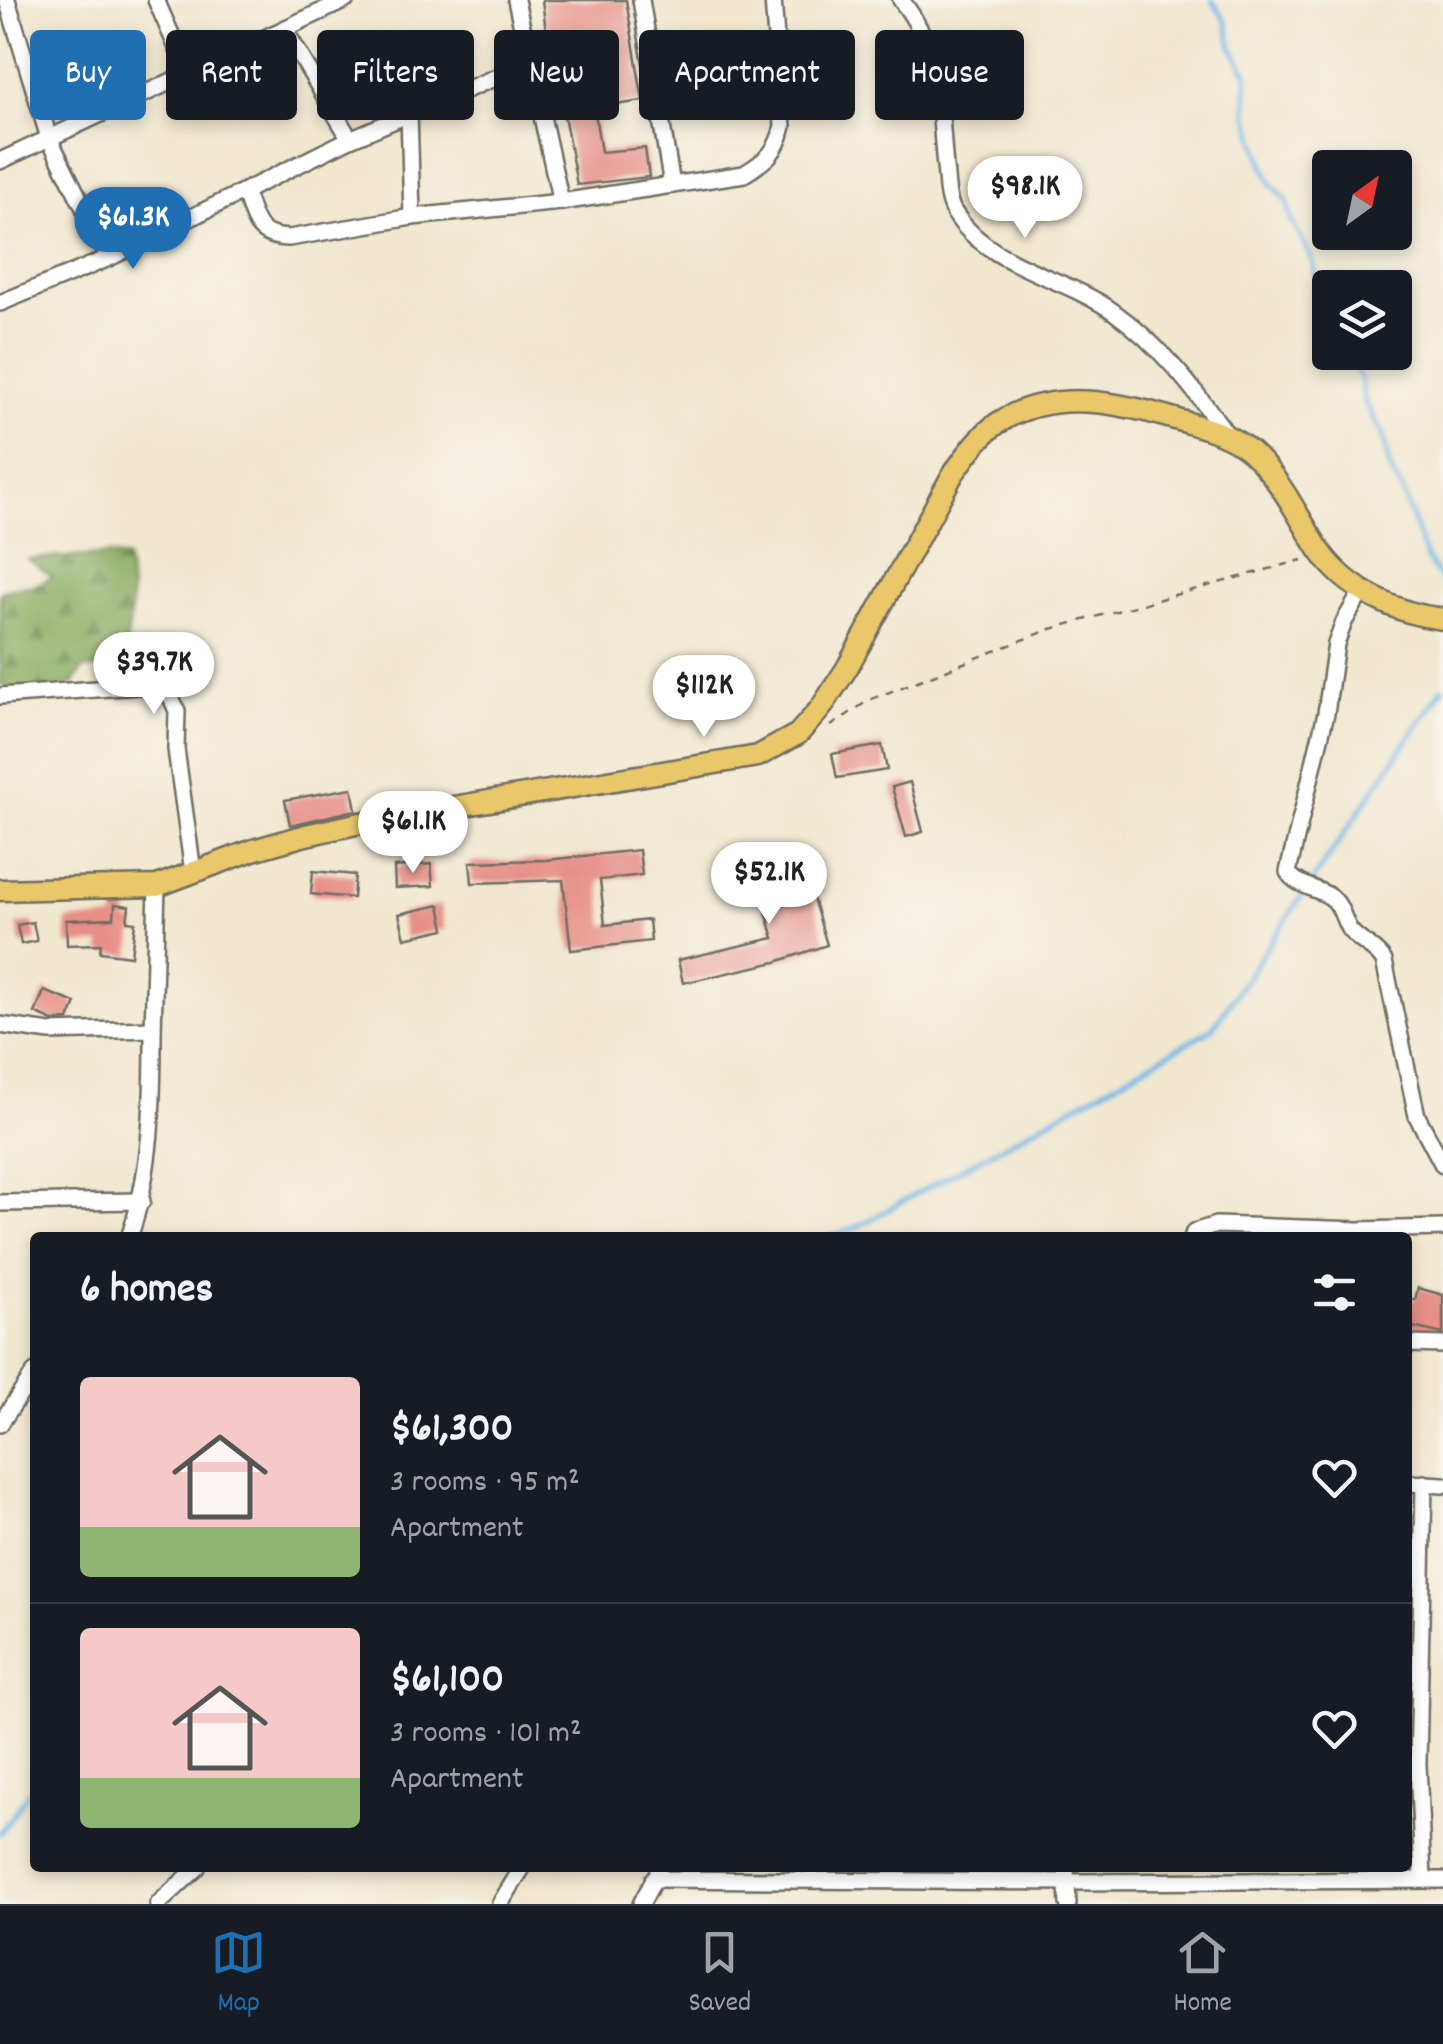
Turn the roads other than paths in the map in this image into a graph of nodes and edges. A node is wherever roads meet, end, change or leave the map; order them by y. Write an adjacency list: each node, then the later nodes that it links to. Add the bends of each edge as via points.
1 (7, 0): 16 (street)
2 (156, 0): 8 (street)
3 (346, 0): 9 (street)
4 (516, 0): 10 (street)
5 (641, 0): 19 (street)
6 (773, 0): 19 (street, via 783,126 778,146 744,174)
7 (902, 0): 25 (street, via 935,61 950,208 993,250 1112,310 1159,349)
8 (169, 30)
9 (285, 30)
10 (524, 30)
11 (297, 50): 17 (street)
12 (166, 83): 16 (street)
13 (392, 120): 17 (street)
14 (409, 120): 22 (street)
15 (544, 120): 21 (street)
16 (50, 138): 18 (street); 23 (street)
17 (350, 139): 20 (street)
18 (0, 161)
19 (672, 184): 21 (street)
20 (245, 193): 22 (street, via 257,228 272,238); 23 (street)
21 (561, 202): 22 (street)
22 (412, 217)
23 (109, 258): 24 (street)
24 (0, 302)
25 (1228, 436): 26 (main road, via 1274,476 1323,555); 29 (main road, via 1095,402 1058,401 998,424 952,474 820,708 798,734 758,756 370,821)
26 (1364, 589): 27 (main road, via 1390,607); 34 (street, via 1336,644 1288,872 1332,898 1350,930 1384,961 1418,1116)
27 (1443, 618)
28 (0, 696): 29 (street, via 168,688 177,710)
29 (193, 872): 30 (main road)
30 (157, 886): 31 (main road); 33 (street)
31 (0, 890)
32 (0, 1025): 33 (street, via 50,1032)
33 (153, 1030): 35 (street)
34 (1443, 1166)
35 (142, 1201): 36 (street); 38 (street)
36 (0, 1204)
37 (1443, 1228): 39 (street, via 1216,1225)
38 (131, 1232)
39 (1194, 1232)
40 (1412, 1344): 41 (street)
41 (1443, 1345)
42 (30, 1379): 43 (street)
43 (0, 1424)
44 (1416, 1483): 45 (street); 46 (street)
45 (1443, 1486)
46 (1414, 1622): 47 (street)
47 (1413, 1764): 52 (street)
48 (193, 1872): 54 (street)
49 (520, 1872): 55 (street)
50 (657, 1873): 51 (street); 56 (street)
51 (1066, 1875): 52 (street); 57 (street)
52 (1423, 1880): 53 (street)
53 (1443, 1880)
54 (158, 1904)
55 (500, 1904)
56 (641, 1904)
57 (1068, 1904)

